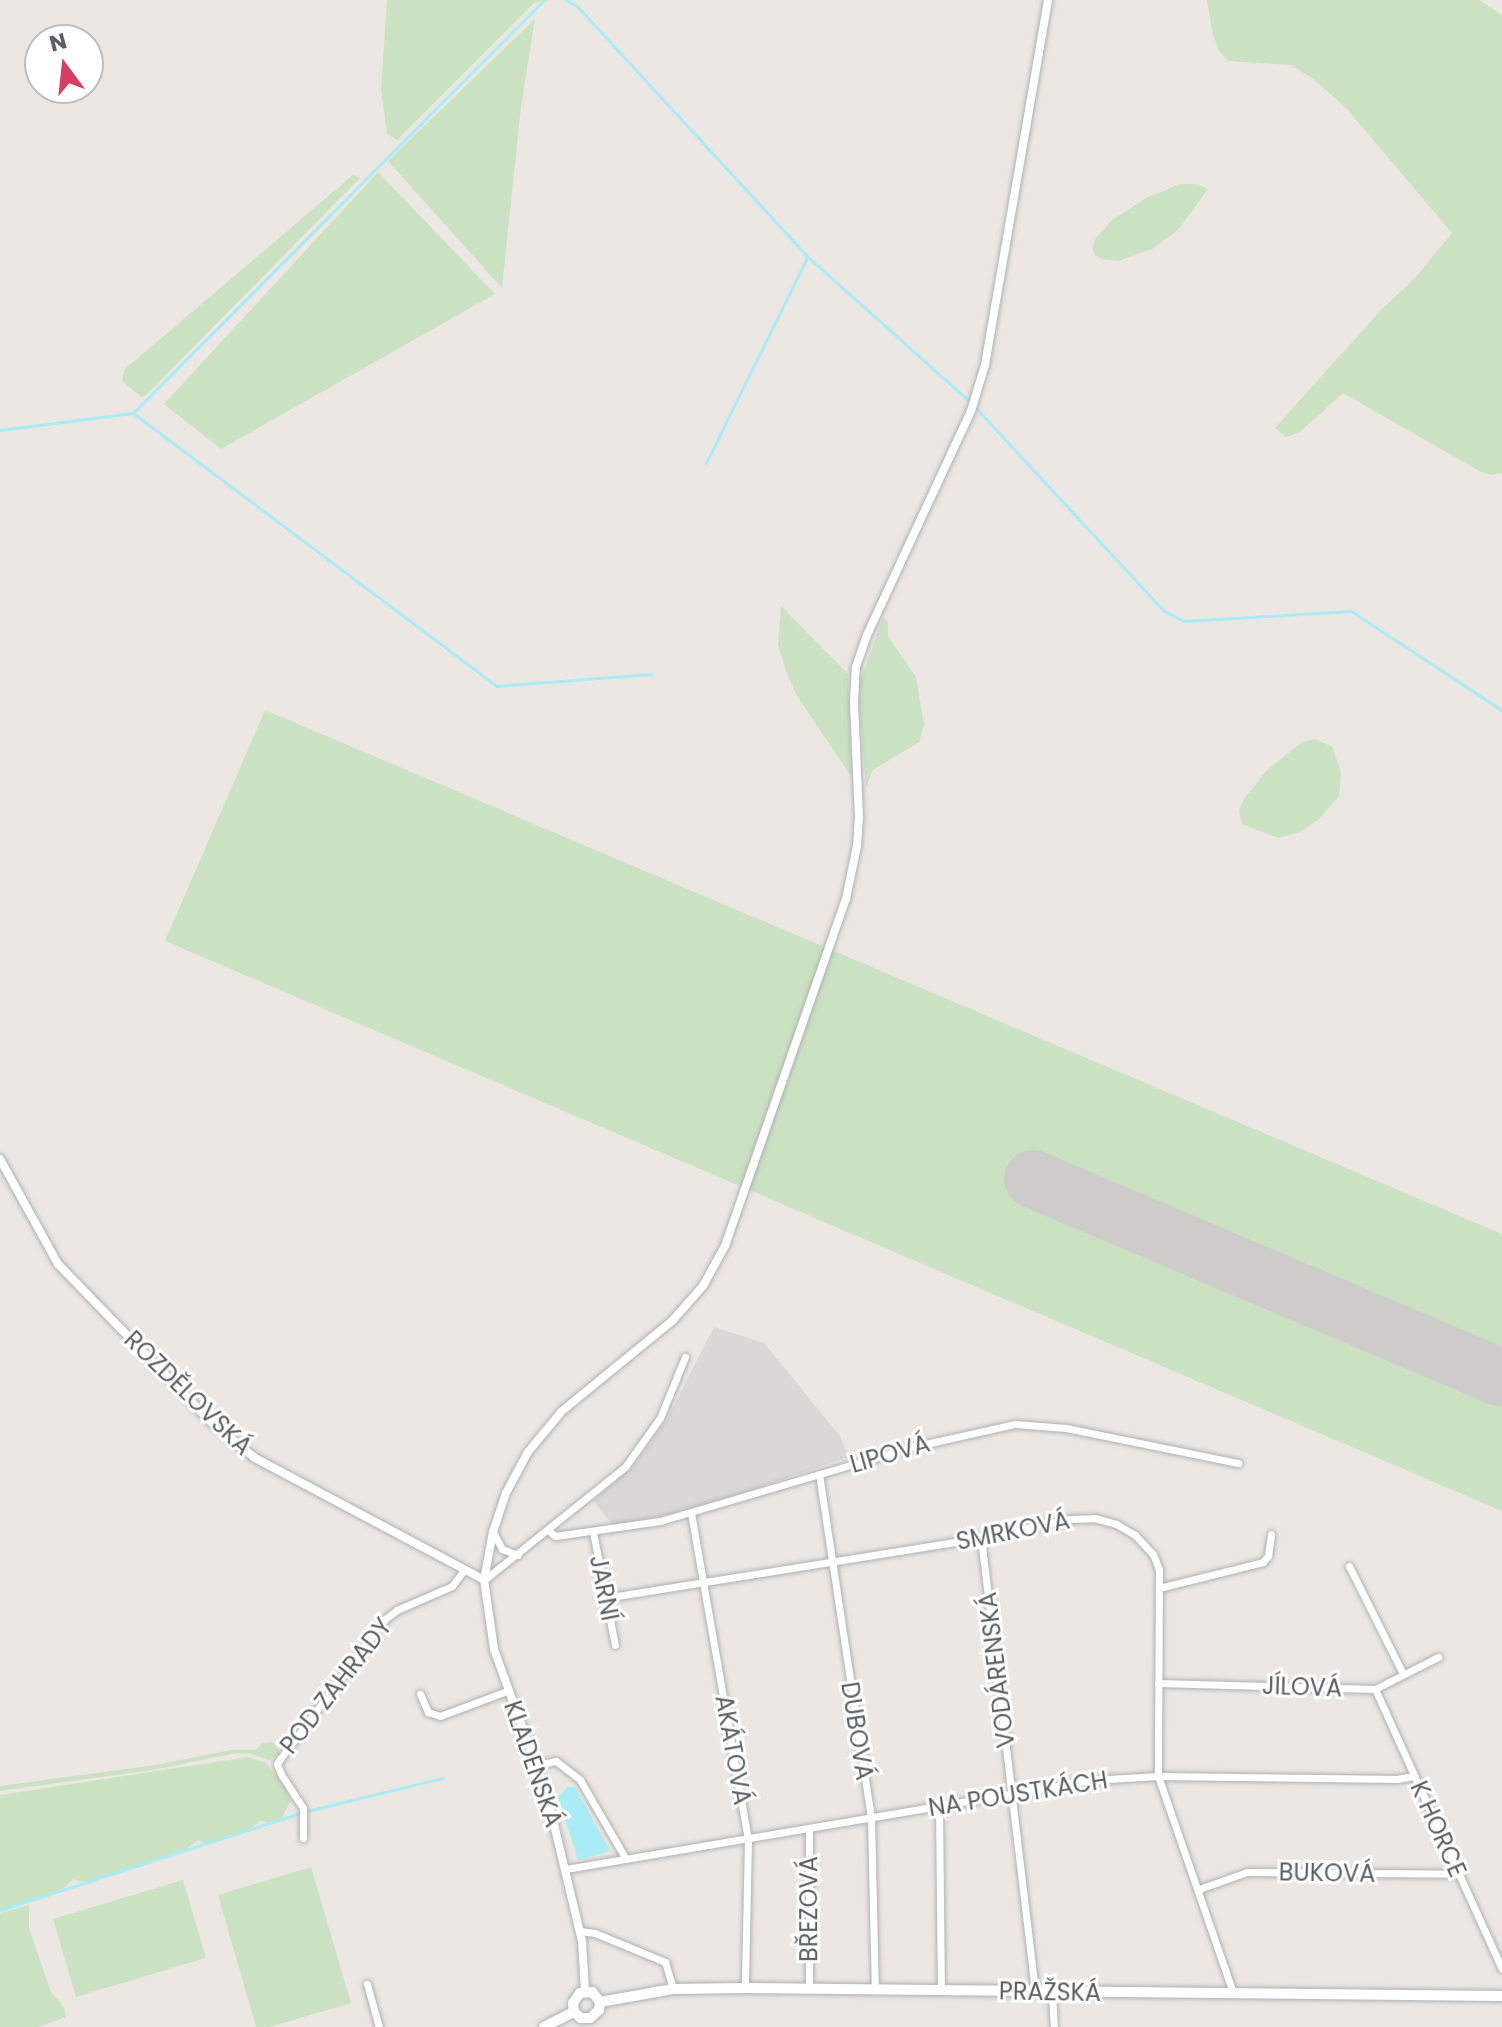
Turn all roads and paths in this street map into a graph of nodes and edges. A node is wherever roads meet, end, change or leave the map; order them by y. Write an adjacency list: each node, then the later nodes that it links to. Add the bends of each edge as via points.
1 (1048, 0): 8 (street, KLADENSKÁ, via 985,365 971,411 856,667 858,832 846,899 725,1246 703,1286 673,1320 562,1411 528,1452)
2 (0, 1159): 15 (street, ROZDĚLOVSKÁ, via 58,1264 211,1422 255,1458)
3 (685, 1357): 7 (street, via 660,1418 625,1467)
4 (1238, 1463): 5 (street, LIPOVÁ, via 1066,1428 1015,1424)
5 (819, 1474): 6 (street, LIPOVÁ); 13 (street, DUBOVÁ)
6 (691, 1513): 9 (street, LIPOVÁ); 17 (street, AKÁTOVÁ)
7 (548, 1530): 9 (street, LIPOVÁ, via 555,1536); 12 (street)
8 (493, 1532): 12 (street, via 502,1549); 16 (street, KLADENSKÁ)
9 (593, 1532): 19 (street, JARNÍ)
10 (1271, 1534): 18 (street, via 1263,1562)
11 (981, 1538): 13 (street, SMRKOVÁ); 18 (street, SMRKOVÁ, via 1069,1519 1116,1524 1153,1554); 30 (street, VODÁRENSKÁ)
12 (518, 1555): 16 (street)
13 (830, 1562): 17 (street, SMRKOVÁ); 32 (street, DUBOVÁ)
14 (1349, 1566): 22 (street)
15 (465, 1569): 16 (street, ROZDĚLOVSKÁ); 34 (street, POD ZAHRADY, via 452,1586 385,1619 280,1759 282,1776 303,1808)
16 (484, 1580): 25 (street, KLADENSKÁ, via 494,1649)
17 (705, 1584): 19 (street, SMRKOVÁ); 35 (street, AKÁTOVÁ)
18 (1159, 1588): 23 (street, SMRKOVÁ)
19 (605, 1598): 20 (street, JARNÍ)
20 (615, 1645)
21 (1438, 1657): 22 (street, JÍLOVÁ)
22 (1403, 1674): 24 (street, JÍLOVÁ)
23 (1158, 1683): 24 (street, JÍLOVÁ); 28 (street, SMRKOVÁ)
24 (1375, 1689): 29 (street, K HORCE)
25 (507, 1691): 26 (street, via 440,1716 428,1712); 27 (street, KLADENSKÁ)
26 (420, 1694)
27 (536, 1765): 36 (street, via 556,1761 580,1780); 37 (street, KLADENSKÁ)
28 (1158, 1776): 29 (street, NA POUSTKÁCH); 30 (street, NA POUSTKÁCH, via 1092,1780); 39 (street, SMRKOVÁ)
29 (1413, 1776): 38 (street, K HORCE)
30 (1012, 1794): 31 (street, NA POUSTKÁCH); 49 (street, VODÁRENSKÁ)
31 (939, 1806): 32 (street, NA POUSTKÁCH); 48 (street)
32 (871, 1818): 33 (street, NA POUSTKÁCH); 46 (street, DUBOVÁ)
33 (809, 1828): 35 (street, NA POUSTKÁCH); 45 (street, BŘEZOVÁ)
34 (303, 1838)
35 (748, 1839): 36 (street, NA POUSTKÁCH); 43 (street, AKÁTOVÁ)
36 (626, 1859): 37 (street, NA POUSTKÁCH)
37 (566, 1869): 40 (street, KLADENSKÁ)
38 (1458, 1874): 39 (street, BUKOVÁ, via 1247,1872); 41 (street, K HORCE)
39 (1199, 1889): 51 (street, SMRKOVÁ)
40 (580, 1931): 44 (street, via 665,1962); 47 (street, KLADENSKÁ)
41 (1502, 1969)
42 (367, 1984): 57 (street)
43 (745, 1988): 44 (main road, PRAŽSKÁ); 45 (main road, PRAŽSKÁ)
44 (673, 1989): 53 (main road, PRAŽSKÁ)
45 (809, 1989): 46 (main road, PRAŽSKÁ)
46 (875, 1990): 48 (main road, PRAŽSKÁ)
47 (585, 1991): 53 (main road); 54 (main road, via 574,1999)
48 (941, 1991): 49 (main road, PRAŽSKÁ)
49 (1035, 1992): 50 (main road, PRAŽSKÁ)
50 (1052, 1993): 51 (main road, PRAŽSKÁ); 56 (street)
51 (1233, 1993): 52 (main road, PRAŽSKÁ)
52 (1502, 1996)
53 (600, 2002): 55 (main road)
54 (574, 2012): 55 (main road); 58 (main road)
55 (591, 2023)
56 (1053, 2025)
57 (379, 2027)
58 (544, 2027)

